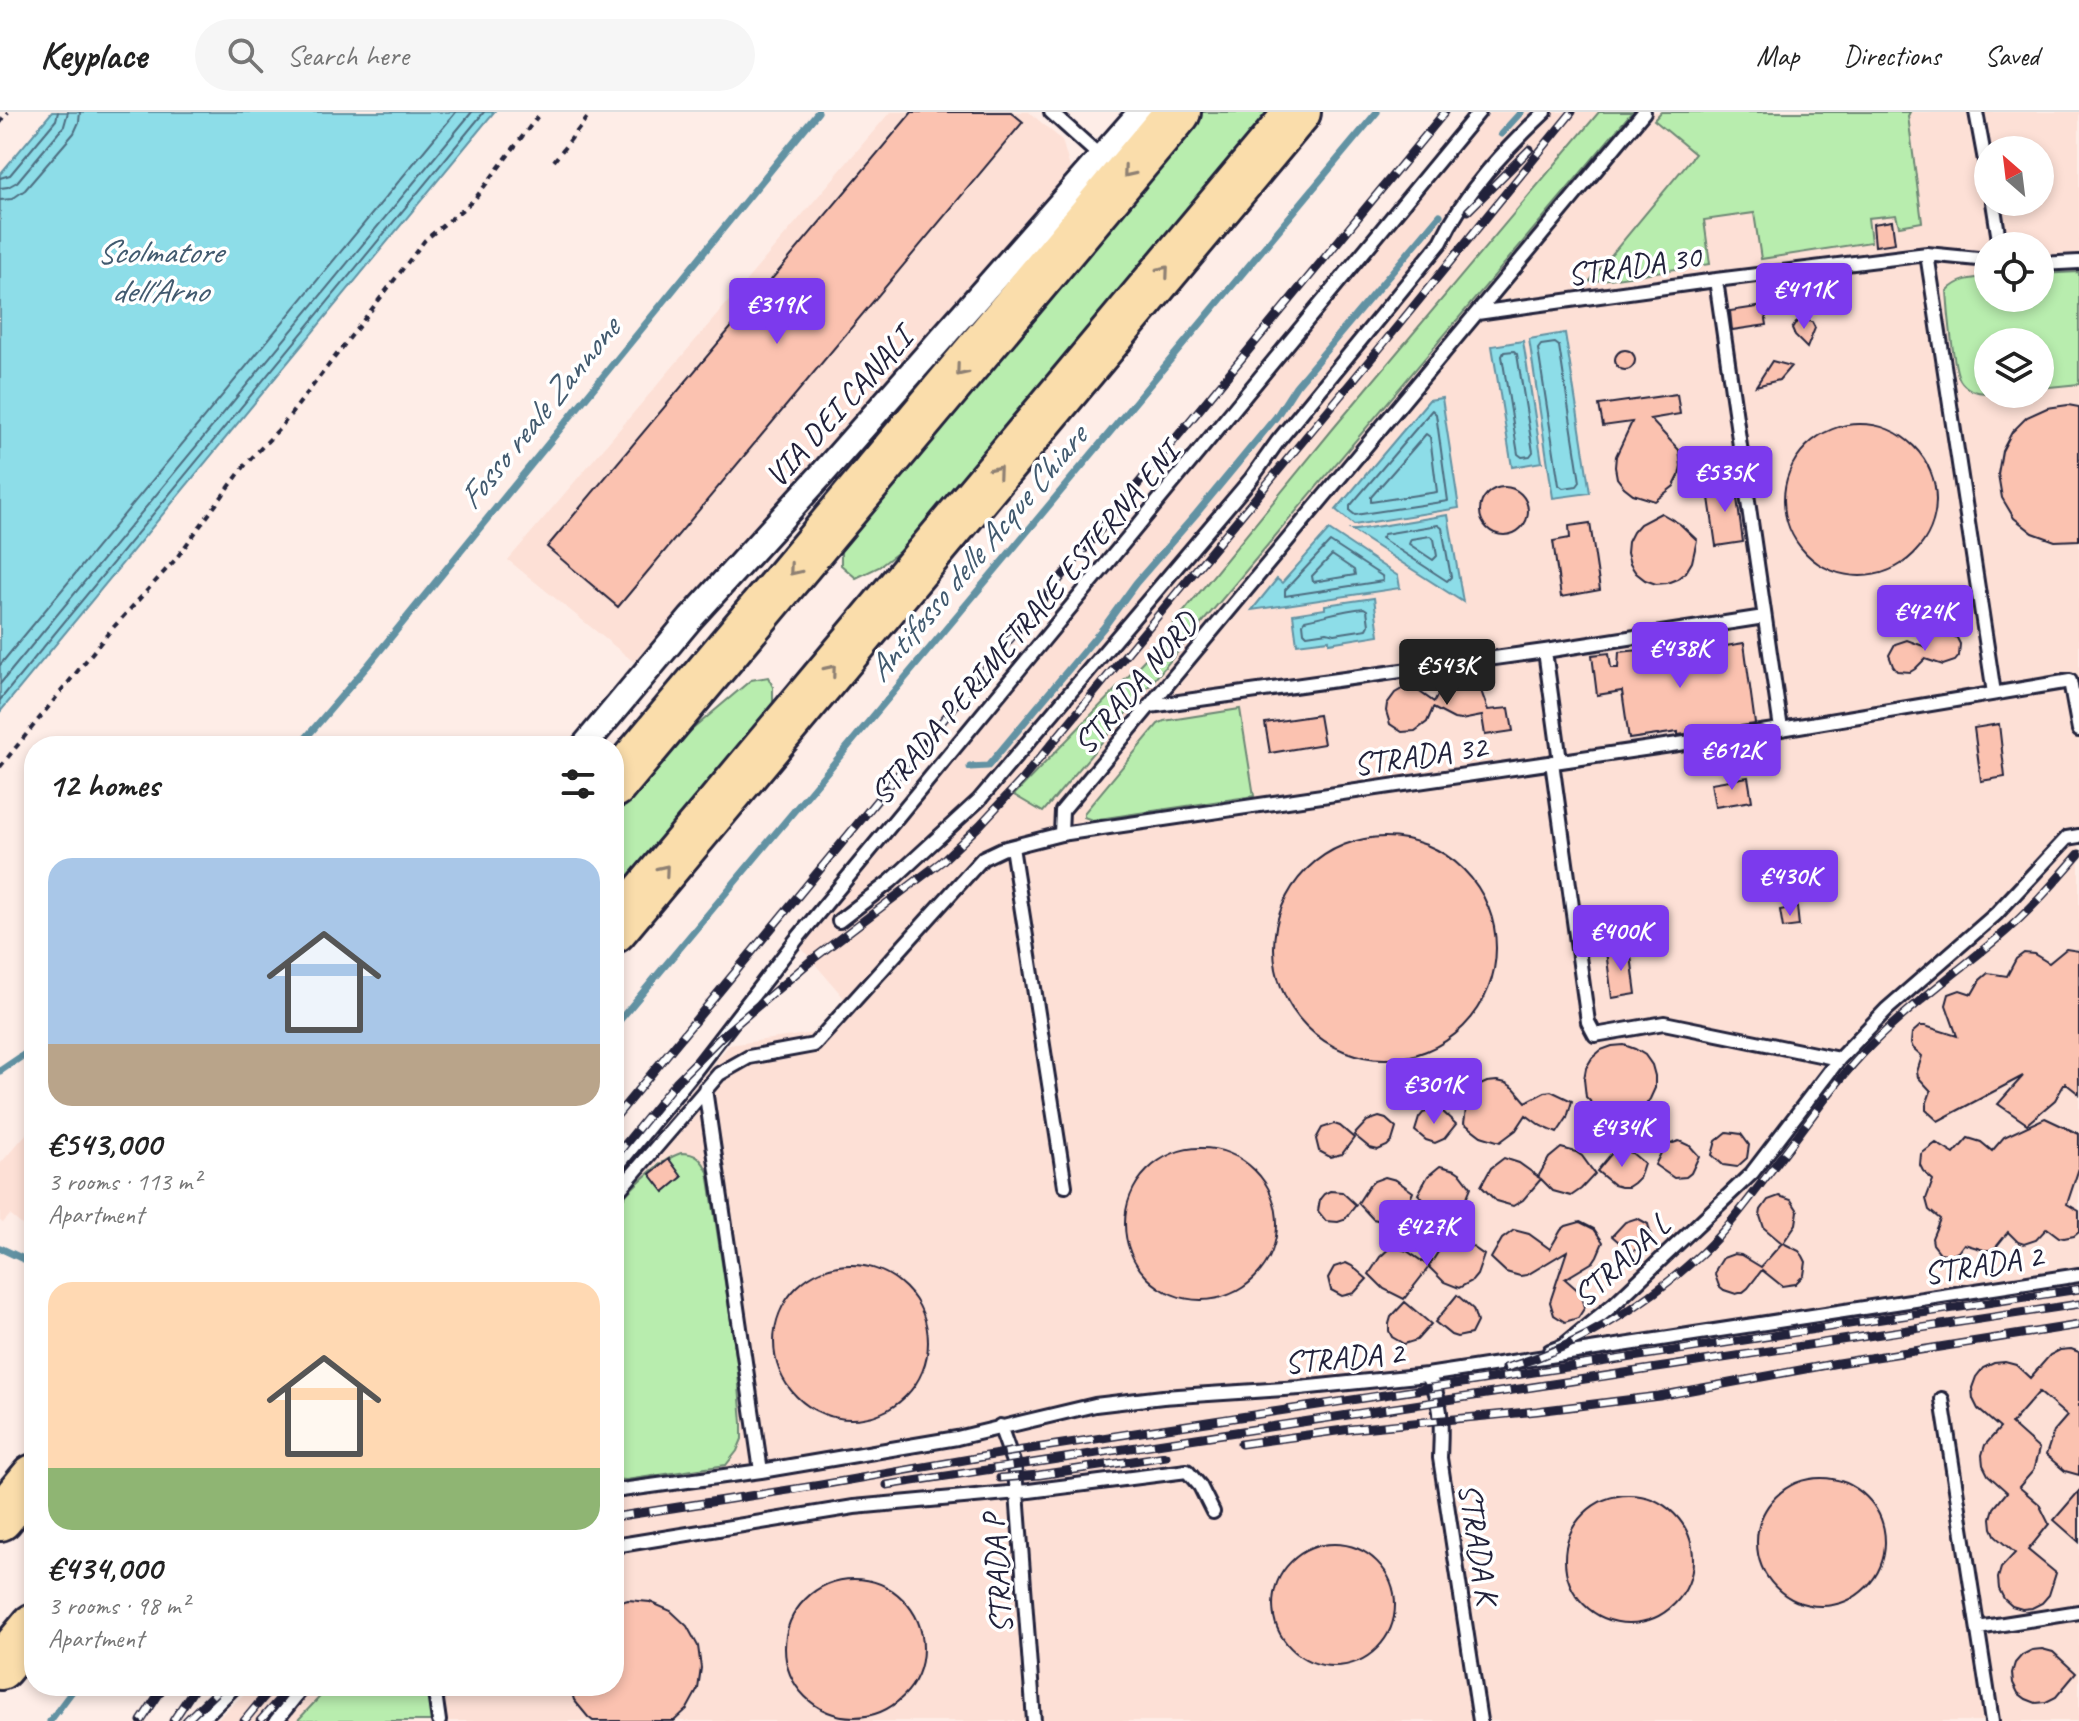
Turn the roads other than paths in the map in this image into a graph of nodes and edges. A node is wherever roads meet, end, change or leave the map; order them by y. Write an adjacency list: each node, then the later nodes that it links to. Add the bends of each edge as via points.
1 (1051, 112): 10 (lane)
2 (1141, 112): 10 (street, VIA DEI CANALI)
3 (1178, 112): 25 (highway, one-way to 25)
4 (1298, 112): 29 (highway, one-way to 4)
5 (1479, 112): 33 (lane, STRADA PERIMETRALE ESTERNA ENI, via 796,940)
6 (1545, 112): 30 (lane, via 1477,184 1441,242 1251,479 979,800)
7 (1644, 112): 16 (lane, STRADA NORD)
8 (1976, 112): 9 (lane)
9 (1980, 136)
10 (1102, 158): 23 (street, VIA DEI CANALI, via 691,618)
11 (1927, 254): 12 (lane, STRADA 30); 15 (lane, STRADA 30); 19 (lane)
12 (1974, 259)
13 (2079, 262): 14 (lane)
14 (2054, 263)
15 (1716, 280): 16 (lane, STRADA 30); 17 (lane)
16 (1477, 313): 20 (lane, STRADA NORD)
17 (1764, 617): 18 (lane); 21 (lane)
18 (1545, 651): 20 (lane); 24 (lane)
19 (1994, 693): 21 (lane, STRADA 32); 22 (lane, STRADA 32, via 2070,681)
20 (1150, 706): 26 (lane, STRADA NORD, via 1062,811)
21 (1781, 729): 24 (lane, STRADA 32)
22 (2079, 730)
23 (592, 736)
24 (1556, 762): 26 (lane, STRADA 32); 31 (lane, via 1588,1022 1595,1035 1664,1023)
25 (624, 773)
26 (1061, 834): 28 (lane)
27 (2079, 836): 31 (lane, STRADA L, via 2067,838 1996,914 1887,1009)
28 (1012, 847): 32 (lane, via 983,858 814,1045 749,1057); 35 (lane)
29 (624, 918)
30 (839, 921)
31 (1839, 1059): 37 (lane, STRADA L, via 1752,1173 1613,1305 1563,1346)
32 (705, 1089): 34 (lane); 41 (lane)
33 (624, 1158)
34 (624, 1184)
35 (1065, 1186)
36 (2079, 1275): 37 (lane, STRADA 2)
37 (1512, 1363): 38 (lane, STRADA 2)
38 (1427, 1375): 40 (lane, STRADA 2, via 1095,1405); 59 (lane, STRADA K, via 1436,1388 1441,1419 1440,1458)
39 (1942, 1399): 49 (lane)
40 (1000, 1426): 41 (lane, STRADA 2); 44 (lane, STRADA P)
41 (761, 1471): 43 (lane, STRADA 2)
42 (24, 1489): 46 (highway)
43 (624, 1490)
44 (1017, 1492): 45 (lane, via 1187,1471); 47 (lane, via 854,1507); 58 (lane, STRADA P)
45 (1213, 1512)
46 (0, 1518)
47 (624, 1544)
48 (2079, 1612): 49 (lane)
49 (1978, 1628): 60 (lane)
50 (24, 1638): 51 (highway)
51 (0, 1667)
52 (225, 1696): 55 (lane)
53 (296, 1696): 56 (lane)
54 (435, 1696): 57 (lane)
55 (200, 1721)
56 (276, 1721)
57 (439, 1721)
58 (1034, 1721)
59 (1480, 1721)
60 (1992, 1721)

